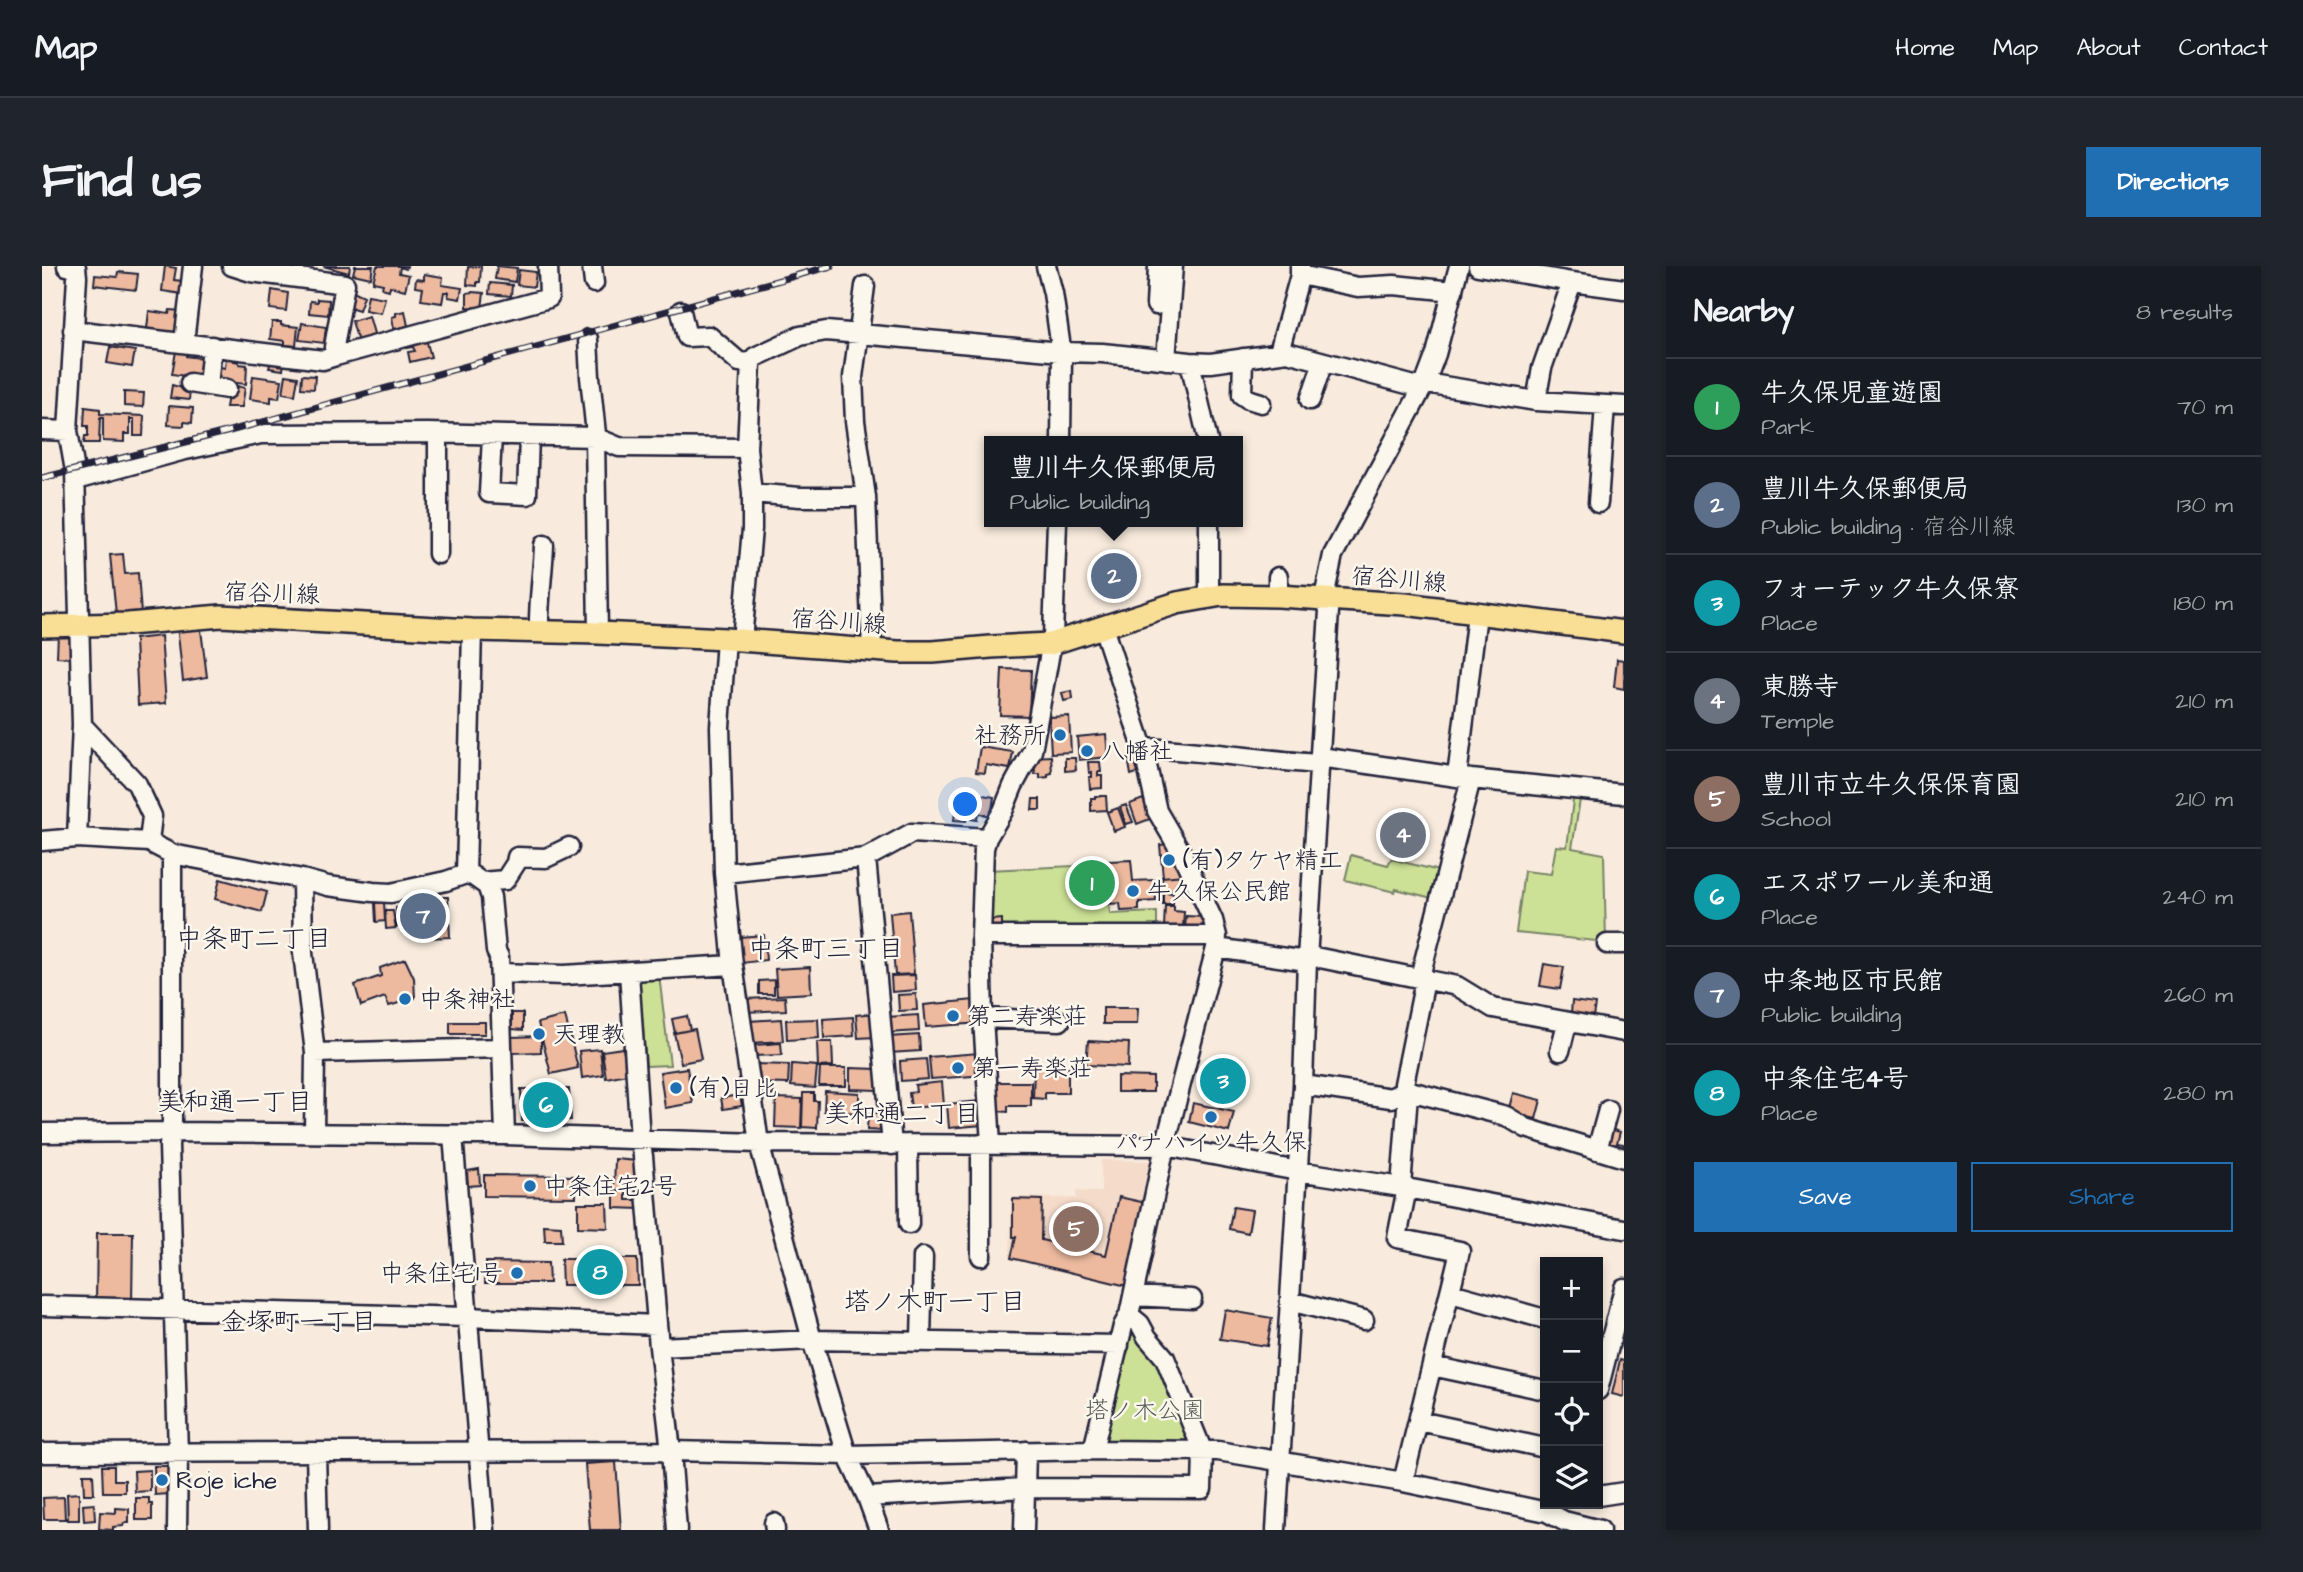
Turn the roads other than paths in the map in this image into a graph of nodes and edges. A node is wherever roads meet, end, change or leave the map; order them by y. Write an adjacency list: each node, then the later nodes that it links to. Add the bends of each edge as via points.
1 (67, 266): 2 (street)
2 (76, 266): 19 (street)
3 (193, 266): 22 (street)
4 (232, 266): 26 (street, via 345,284)
5 (548, 266): 26 (street, via 550,298)
6 (1046, 266): 24 (street)
7 (1158, 266): 17 (street)
8 (1174, 266): 28 (street)
9 (1460, 266): 16 (street)
10 (1478, 266): 12 (street)
11 (1300, 270): 16 (street, via 1358,287 1394,285); 25 (street)
12 (1524, 270): 13 (street)
13 (1572, 282): 15 (street); 35 (street, via 1542,368)
14 (865, 286): 20 (street)
15 (1624, 289)
16 (1453, 291): 32 (street)
17 (1156, 305)
18 (681, 311): 31 (street, via 687,337 709,336 739,362)
19 (73, 330): 22 (street); 40 (street)
20 (858, 334): 24 (street); 31 (street, via 819,331 800,336 754,357); 50 (street, via 853,377 855,421)
21 (588, 339): 46 (street)
22 (184, 342): 23 (street)
23 (212, 346): 26 (street, via 323,360); 33 (street, via 199,385)
24 (1061, 352): 28 (street); 44 (street)
25 (1279, 352): 27 (street); 30 (street)
26 (335, 356)
27 (1242, 358): 29 (street); 36 (street, via 1242,395)
28 (1166, 360): 29 (street)
29 (1191, 362): 45 (street)
30 (1323, 362): 32 (street); 34 (street)
31 (751, 363): 47 (street)
32 (1423, 386): 35 (street); 57 (street, via 1337,546 1329,566)
33 (227, 389)
34 (1310, 400)
35 (1536, 401): 37 (street)
36 (1261, 403)
37 (1605, 405): 38 (street); 51 (street)
38 (1624, 406)
39 (42, 430): 40 (street)
40 (68, 431): 48 (street)
41 (438, 434): 42 (street); 48 (street, via 261,434); 55 (street)
42 (492, 436): 43 (street); 43 (street, via 489,493 527,495)
43 (529, 436): 46 (street)
44 (1061, 436)
45 (1207, 436)
46 (595, 437): 47 (street, via 619,447); 64 (street)
47 (747, 448): 49 (street)
48 (76, 480): 59 (street)
49 (752, 493): 50 (street); 66 (street, via 752,529)
50 (866, 497): 68 (street)
51 (1598, 503)
52 (1057, 527): 67 (street)
53 (1209, 527): 56 (street)
54 (544, 545): 63 (street)
55 (438, 554)
56 (1209, 598): 57 (main road, 宿谷川線, via 1278,587); 61 (main road, 宿谷川線, via 1177,603)
57 (1326, 599): 58 (main road, 宿谷川線); 71 (street)
58 (1477, 614): 65 (main road, 宿谷川線); 72 (street)
59 (79, 625): 60 (main road, 宿谷川線); 62 (main road, 宿谷川線, via 221,616); 69 (street)
60 (42, 626)
61 (1103, 627): 67 (main road, 宿谷川線); 70 (street)
62 (472, 630): 63 (main road, 宿谷川線); 82 (street)
63 (539, 632): 64 (main road, 宿谷川線)
64 (598, 632): 66 (main road, 宿谷川線)
65 (1624, 632)
66 (734, 640): 68 (main road, 宿谷川線); 81 (street, via 720,727)
67 (1051, 644): 68 (main road, 宿谷川線, via 933,652); 75 (street, via 1032,751)
68 (872, 650)
69 (82, 725): 74 (street); 77 (street, via 137,784 152,816)
70 (1143, 748): 71 (street, via 1253,759); 85 (street, via 1157,811 1213,920)
71 (1320, 760): 72 (street); 86 (street)
72 (1464, 778): 73 (street); 90 (street)
73 (1624, 794)
74 (77, 838): 76 (street); 77 (street)
75 (987, 838): 80 (street, via 912,833); 84 (street)
76 (42, 841)
77 (149, 842): 79 (street)
78 (569, 846): 82 (street, via 546,858 517,858 505,880)
79 (172, 854): 83 (street); 101 (street)
80 (866, 858): 81 (street); 108 (street)
81 (724, 873): 87 (street)
82 (473, 878): 83 (street, via 391,893); 89 (street, via 487,886 491,897)
83 (302, 879): 97 (street, via 303,953)
84 (981, 936): 85 (street, via 1161,934); 91 (street)
85 (1216, 942): 86 (street); 110 (street)
86 (1307, 959): 90 (street); 98 (street)
87 (733, 965): 88 (street); 107 (street)
88 (629, 972): 89 (street); 106 (street)
89 (500, 973): 95 (street)
90 (1423, 979): 93 (street, via 1457,986 1493,1008); 99 (street)
91 (983, 1018): 92 (street); 109 (street)
92 (1060, 1021)
93 (1567, 1023): 94 (street); 96 (street)
94 (1624, 1032)
95 (502, 1048): 97 (street); 105 (street)
96 (1560, 1051)
97 (315, 1053): 103 (street)
98 (1303, 1085): 99 (street, via 1391,1098); 113 (street)
99 (1406, 1090): 111 (street, via 1506,1116 1526,1128); 114 (street)
100 (1608, 1110): 111 (street)
101 (171, 1132): 102 (street); 103 (street); 125 (street)
102 (42, 1133)
103 (314, 1133): 104 (street)
104 (453, 1135): 105 (street); 127 (street)
105 (505, 1135): 106 (street)
106 (640, 1139): 107 (street); 130 (street)
107 (759, 1143): 108 (street); 132 (street)
108 (900, 1144): 109 (street); 115 (street)
109 (986, 1144): 110 (street); 117 (street)
110 (1166, 1146): 113 (street); 121 (street)
111 (1597, 1150): 112 (street)
112 (1624, 1158)
113 (1298, 1171): 114 (street); 123 (street)
114 (1404, 1187): 116 (street); 120 (street, via 1397,1238 1460,1251)
115 (909, 1224)
116 (1624, 1229)
117 (981, 1256)
118 (923, 1257): 133 (street)
119 (1624, 1287): 131 (street)
120 (1451, 1293): 128 (street); 136 (street)
121 (1133, 1296): 122 (street); 126 (street)
122 (1192, 1300)
123 (1290, 1301): 129 (street); 150 (street)
124 (42, 1306): 125 (street)
125 (174, 1309): 127 (street); 148 (street)
126 (1129, 1315): 134 (street); 145 (street, via 1165,1358)
127 (467, 1317): 130 (street); 144 (street)
128 (1540, 1318)
129 (1363, 1320)
130 (657, 1325): 135 (street)
131 (1606, 1326): 137 (street)
132 (812, 1340): 133 (street); 135 (street); 149 (street)
133 (922, 1341): 134 (street)
134 (1119, 1345): 141 (street)
135 (659, 1347): 142 (street)
136 (1432, 1366): 138 (street); 139 (street)
137 (1599, 1383)
138 (1540, 1389)
139 (1419, 1420): 140 (street); 151 (street)
140 (1540, 1447)
141 (1093, 1450): 143 (street); 145 (street)
142 (671, 1451): 144 (street); 149 (street); 160 (street)
143 (1026, 1451): 149 (street); 152 (street)
144 (479, 1452): 147 (street); 159 (street)
145 (1202, 1452): 150 (street); 152 (street, via 1202,1489)
146 (42, 1453): 148 (street)
147 (316, 1453): 148 (street); 158 (street)
148 (178, 1454): 157 (street)
149 (847, 1455): 155 (street)
150 (1280, 1462): 151 (street); 163 (street)
151 (1403, 1482): 156 (street)
152 (1024, 1488): 155 (street); 162 (street)
153 (1624, 1492): 154 (street)
154 (1603, 1495)
155 (867, 1497): 161 (street)
156 (1565, 1518): 164 (street)
157 (177, 1530)
158 (318, 1530)
159 (485, 1530)
160 (677, 1530)
161 (879, 1530)
162 (1024, 1530)
163 (1276, 1530)
164 (1600, 1530)

